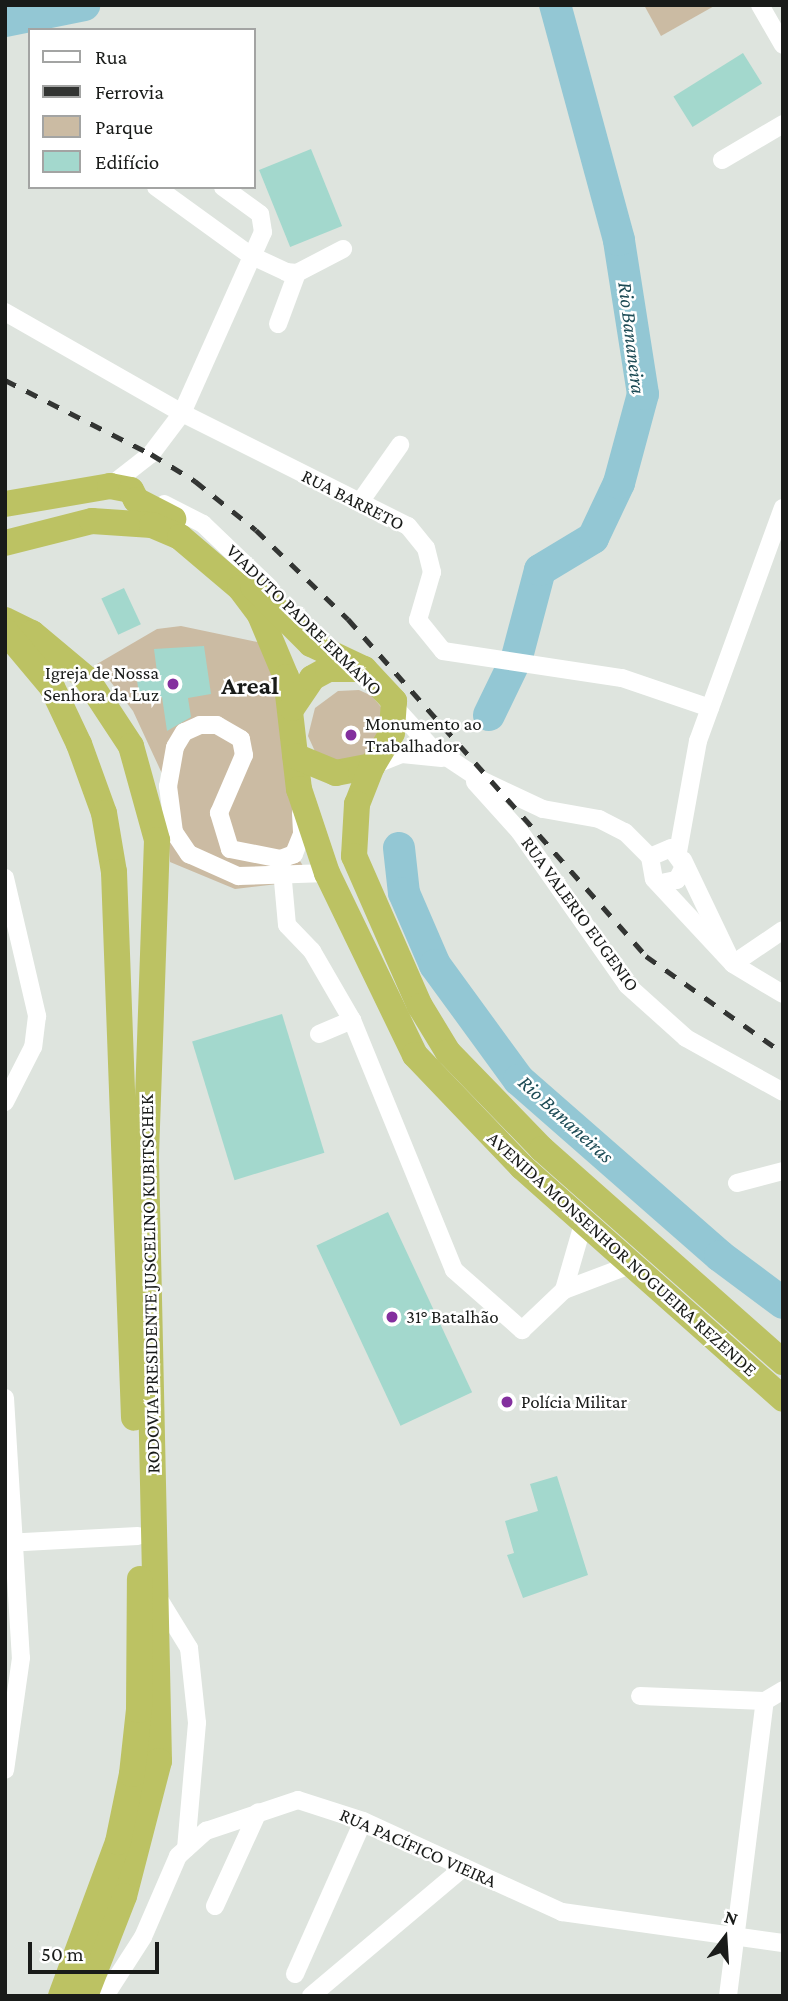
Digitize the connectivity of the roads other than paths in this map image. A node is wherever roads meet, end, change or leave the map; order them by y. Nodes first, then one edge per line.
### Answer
1 (760, 5) edge
2 (783, 45) edge
3 (783, 124) edge
4 (722, 160) dead end
5 (159, 189) edge
6 (225, 189) edge
7 (343, 248) dead end
8 (250, 255) junction
9 (297, 273) junction
10 (5, 312) edge
11 (278, 324) dead end
12 (182, 413) junction
13 (400, 446) dead end
14 (125, 499) junction
15 (360, 502) junction
16 (5, 504) edge
17 (783, 508) edge
18 (778, 534) edge
19 (5, 543) edge
20 (5, 620) edge
21 (5, 631) edge
22 (364, 669) junction
23 (394, 701) junction
24 (292, 708) junction
25 (710, 708) junction
26 (295, 756) junction
27 (372, 766) junction
28 (461, 766) junction
29 (299, 789) junction
30 (680, 855) junction
31 (650, 857) junction
32 (282, 866) junction
33 (327, 873) junction
34 (5, 878) edge
35 (661, 883) junction
36 (783, 930) edge
37 (733, 964) junction
38 (783, 994) edge
39 (352, 1020) junction
40 (319, 1034) dead end
41 (783, 1092) edge
42 (5, 1102) edge
43 (542, 1149) junction
44 (522, 1167) junction
45 (783, 1171) edge
46 (737, 1183) dead end
47 (583, 1224) junction
48 (630, 1265) junction
49 (564, 1290) junction
50 (737, 1321) junction
51 (719, 1341) junction
52 (783, 1362) edge
53 (5, 1398) edge
54 (783, 1399) edge
55 (138, 1536) junction
56 (11, 1543) edge
57 (157, 1597) junction
58 (783, 1690) edge
59 (640, 1696) dead end
60 (765, 1701) junction
61 (6, 1760) edge
62 (257, 1812) junction
63 (363, 1821) junction
64 (186, 1849) junction
65 (464, 1867) junction
66 (215, 1906) dead end
67 (735, 1935) junction
68 (783, 1943) edge
69 (295, 1974) dead end
70 (61, 1996) edge
71 (85, 1996) edge
72 (105, 1996) edge
73 (311, 1996) edge
74 (727, 1996) edge

1 - 2 street
3 - 4 street
5 - 8 street
6 - 8 street
7 - 9 street
8 - 9 street
8 - 12 street
9 - 11 street
10 - 12 street, RUA BARRETO
12 - 14 street
12 - 15 street, RUA BARRETO
13 - 15 street
14 - 16 highway
14 - 19 highway
14 - 22 highway
14 - 24 highway, AVENIDA MONSENHOR NOGUEIRA REZENDE
14 - 31 street, VIADUTO PADRE ERMANO
15 - 25 street, RUA BARRETO
17 - 18 street
18 - 25 street
20 - 57 highway, RODOVIA PRESIDENTE JUSCELINO KUBITSCHEK
21 - 55 highway, RODOVIA PRESIDENTE JUSCELINO KUBITSCHEK
22 - 23 highway
22 - 24 highway
23 - 27 highway
23 - 28 street, RUA VALERIO EUGENIO
24 - 26 highway, AVENIDA MONSENHOR NOGUEIRA REZENDE
25 - 30 street
26 - 27 highway
26 - 29 highway, AVENIDA MONSENHOR NOGUEIRA REZENDE
27 - 28 street
27 - 43 highway, AVENIDA MONSENHOR NOGUEIRA REZENDE
28 - 41 street, RUA VALERIO EUGENIO
29 - 32 street
29 - 33 highway, AVENIDA MONSENHOR NOGUEIRA REZENDE
30 - 31 street
30 - 35 street
30 - 37 street
31 - 35 street
32 - 32 street
32 - 33 street
32 - 39 street
33 - 44 highway, AVENIDA MONSENHOR NOGUEIRA REZENDE
34 - 42 street
35 - 37 street
36 - 37 street
37 - 38 street
39 - 40 street
39 - 49 street
43 - 44 highway
43 - 50 highway, AVENIDA MONSENHOR NOGUEIRA REZENDE
44 - 47 highway, AVENIDA MONSENHOR NOGUEIRA REZENDE
45 - 46 street
47 - 48 highway, AVENIDA MONSENHOR NOGUEIRA REZENDE
47 - 49 street
48 - 49 street
48 - 51 highway, AVENIDA MONSENHOR NOGUEIRA REZENDE
50 - 51 highway
50 - 52 highway, AVENIDA MONSENHOR NOGUEIRA REZENDE
51 - 54 highway, AVENIDA MONSENHOR NOGUEIRA REZENDE
53 - 56 street
55 - 56 street
55 - 70 highway, RODOVIA PRESIDENTE JUSCELINO KUBITSCHEK
56 - 61 street
57 - 64 street
57 - 71 highway, RODOVIA PRESIDENTE JUSCELINO KUBITSCHEK
58 - 60 street
59 - 60 street
60 - 67 street
62 - 63 street, RUA PACÍFICO VIEIRA
62 - 64 street, RUA PACÍFICO VIEIRA
62 - 66 street
63 - 65 street, RUA PACÍFICO VIEIRA
63 - 69 street
64 - 72 street, RUA PACÍFICO VIEIRA
65 - 67 street, RUA PACÍFICO VIEIRA
65 - 73 street
67 - 68 street, RUA PACÍFICO VIEIRA
67 - 74 street

